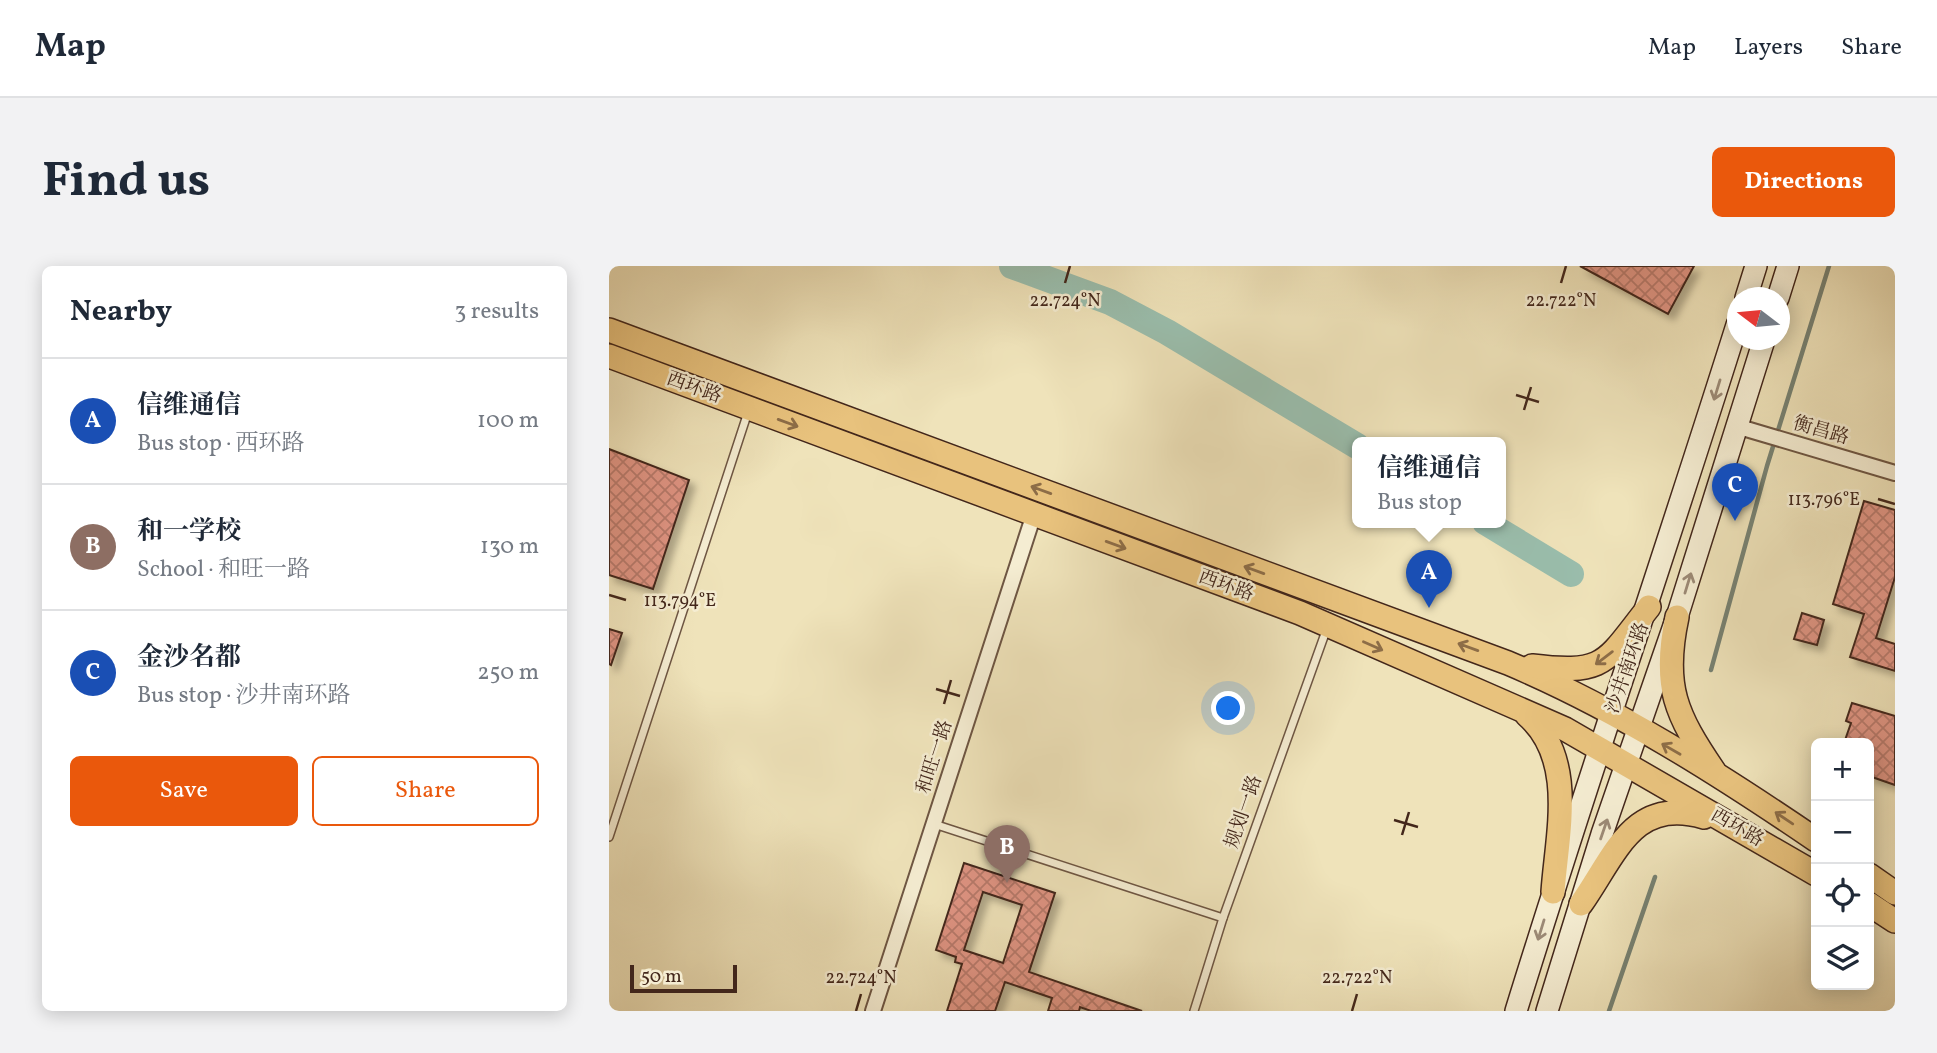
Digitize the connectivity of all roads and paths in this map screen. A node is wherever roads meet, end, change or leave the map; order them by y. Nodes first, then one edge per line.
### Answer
1 (1756, 266) edge
2 (1788, 266) edge
3 (1749, 287) edge
4 (1781, 287) edge
5 (609, 330) edge
6 (1730, 350) edge
7 (1761, 350) edge
8 (609, 356) edge
9 (750, 408) junction
10 (1736, 426) junction
11 (1895, 473) edge
12 (1034, 514) junction
13 (1649, 607) junction
14 (1677, 617) junction
15 (1328, 626) junction
16 (1508, 663) junction
17 (1522, 711) junction
18 (1612, 714) junction
19 (1638, 730) junction
20 (1600, 749) junction
21 (1627, 764) junction
22 (1717, 776) junction
23 (934, 824) junction
24 (1734, 825) junction
25 (609, 837) edge
26 (1811, 837) edge
27 (1811, 871) edge
28 (1874, 878) edge
29 (1553, 892) junction
30 (1895, 893) edge
31 (1580, 904) junction
32 (1874, 907) edge
33 (1223, 919) junction
34 (1895, 921) edge
35 (873, 1011) edge
36 (1194, 1011) edge
37 (1516, 1011) edge
38 (1547, 1011) edge

1 - 3 main road
2 - 4 main road
16 -> 5 main road, 西环路
6 -> 13 main road, 沙井南环路
7 - 10 main road, 沙井南环路
8 - 9 main road, 西环路
9 -> 12 main road, 西环路
9 - 25 lane
10 - 11 street, 衡昌路
14 -> 10 main road, 沙井南环路
12 -> 15 main road, 西环路
12 - 23 street, 和旺一路
13 -> 16 main road
13 - 18 main road, 沙井南环路
14 - 19 main road, 沙井南环路
14 - 22 main road
15 -> 17 main road, 西环路
15 - 33 lane, 规划一路
16 - 18 main road, 西环路
17 - 20 main road, 西环路
17 - 29 main road
18 - 19 main road, 西环路
18 - 20 main road, 沙井南环路
19 - 21 main road, 沙井南环路
22 -> 19 main road, 西环路
20 - 21 main road, 西环路
20 - 29 main road, 沙井南环路
21 - 24 main road, 西环路
31 -> 21 main road, 沙井南环路
26 -> 22 main road, 西环路
23 - 33 lane
23 - 35 street, 和旺一路
24 - 27 main road, 西环路
24 - 31 main road
28 - 30 main road
29 -> 37 main road, 沙井南环路
31 - 38 main road, 沙井南环路
32 - 34 main road
33 - 36 lane, 规划一路

